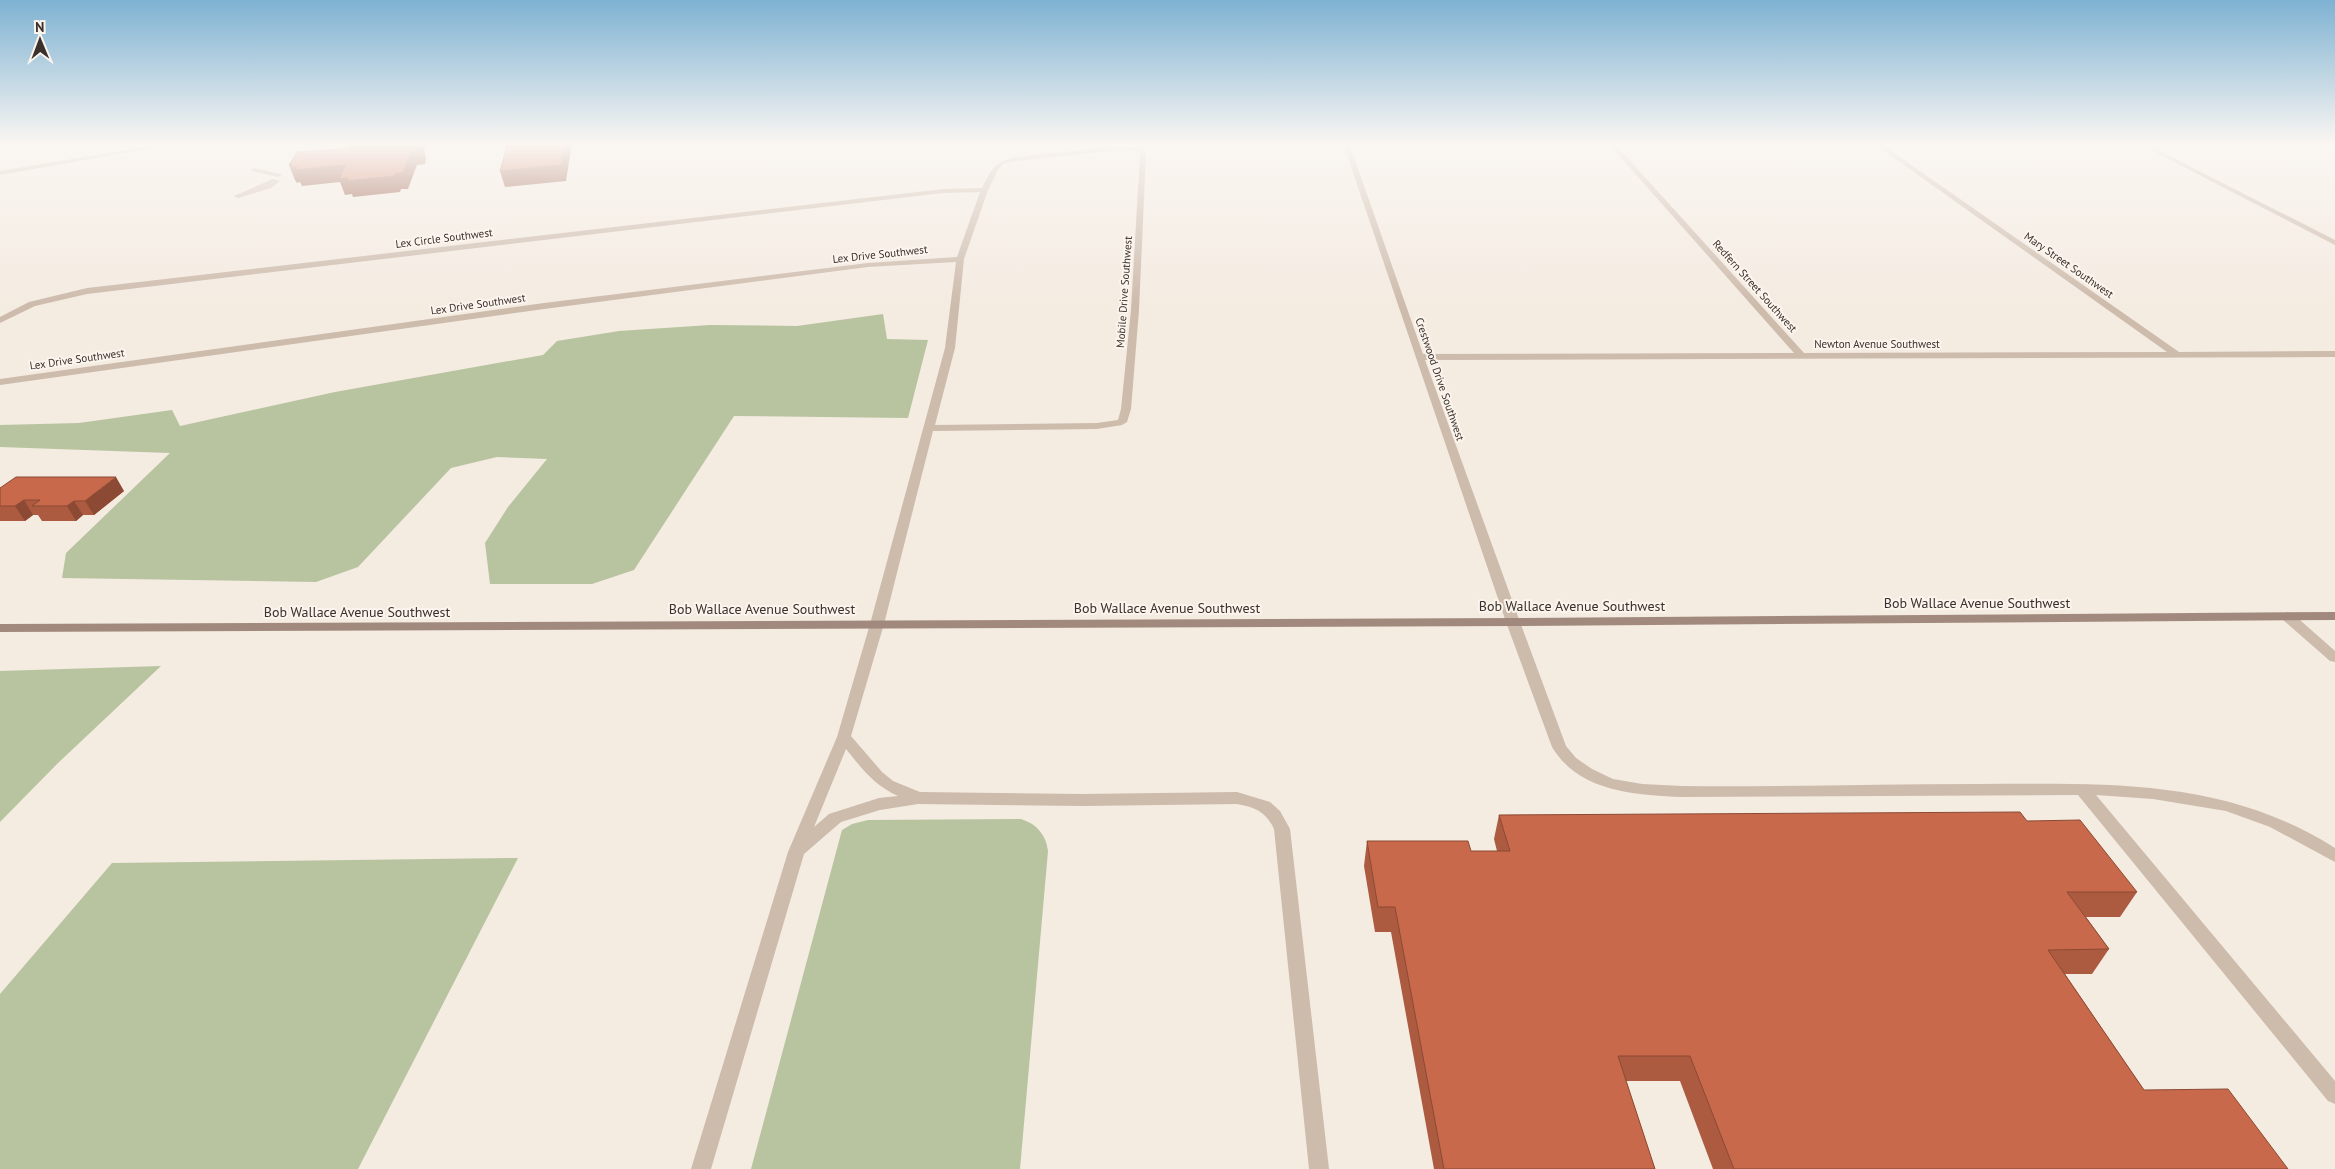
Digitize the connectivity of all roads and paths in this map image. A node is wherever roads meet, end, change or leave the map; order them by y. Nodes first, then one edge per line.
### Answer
1 (887, 198) edge
2 (981, 198) edge
3 (1140, 198) edge
4 (1365, 198) edge
5 (1660, 198) edge
6 (1954, 198) edge
7 (2247, 198) edge
8 (2335, 242) edge
9 (960, 259) junction
10 (0, 320) edge
11 (2176, 354) junction
12 (2335, 354) edge
13 (1802, 356) junction
14 (1419, 357) junction
15 (0, 382) edge
16 (929, 428) junction
17 (2287, 616) junction
18 (2335, 616) edge
19 (1513, 622) junction
20 (877, 624) junction
21 (0, 628) edge
22 (2335, 658) edge
23 (844, 737) junction
24 (2081, 788) junction
25 (918, 798) junction
26 (796, 852) junction
27 (2335, 856) edge
28 (2335, 1095) edge
29 (701, 1169) edge
30 (1319, 1169) edge

1 - 10 street, Lex Circle Southwest
2 - 9 street, Mobile Drive Southwest
3 - 16 street, Mobile Drive Southwest
4 - 14 street, Crestwood Drive Southwest
5 - 13 street, Redfern Street Southwest
6 - 11 street, Mary Street Southwest
7 - 8 street
9 - 15 street, Lex Drive Southwest
9 - 16 street, Mobile Drive Southwest
11 - 12 street, Newton Avenue Southwest
11 - 13 street, Newton Avenue Southwest
13 - 14 street, Newton Avenue Southwest
14 - 19 street, Crestwood Drive Southwest
16 - 20 street, Mobile Drive Southwest
17 - 18 main road, Bob Wallace Avenue Southwest
17 - 19 main road, Bob Wallace Avenue Southwest
17 - 22 street
19 - 20 main road, Bob Wallace Avenue Southwest
19 - 24 street, Crestwood Drive Southwest
20 - 21 main road, Bob Wallace Avenue Southwest
20 - 23 street, Mobile Drive Southwest
23 - 25 street
23 - 26 street, Mobile Drive Southwest
24 - 27 street, Crestwood Drive Southwest
24 - 28 street
25 - 26 street
25 - 30 street
26 - 29 street, Mobile Drive Southwest

